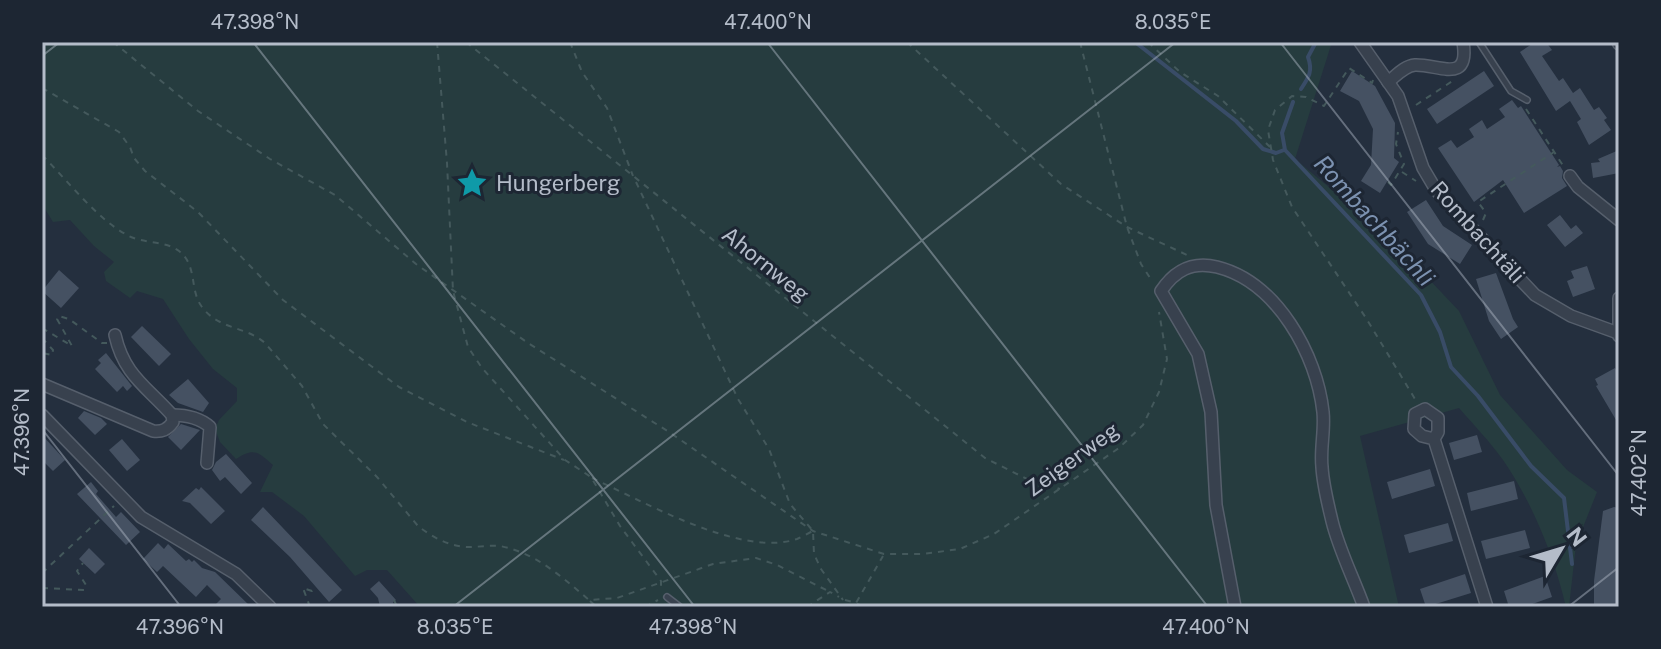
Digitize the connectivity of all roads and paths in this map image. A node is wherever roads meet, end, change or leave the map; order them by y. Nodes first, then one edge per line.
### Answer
1 (113, 42) edge
2 (437, 42) edge
3 (466, 42) edge
4 (570, 42) edge
5 (907, 42) edge
6 (1080, 42) edge
7 (1148, 42) edge
8 (1360, 42) edge
9 (1463, 42) edge
10 (1479, 42) edge
11 (1379, 68) junction
12 (1462, 75) dead end
13 (1388, 82) junction
14 (42, 88) edge
15 (1527, 100) joint
16 (1410, 109) dead end
17 (1396, 137) dead end
18 (1270, 148) junction
19 (1554, 152) junction
20 (42, 155) edge
21 (1570, 176) joint
22 (635, 179) junction
23 (1388, 182) dead end
24 (1619, 220) edge
25 (1127, 227) junction
26 (1477, 234) junction
27 (1203, 264) junction
28 (453, 291) junction
29 (1161, 291) junction
30 (1619, 298) edge
31 (42, 328) edge
32 (1618, 334) edge
33 (42, 338) edge
34 (116, 339) joint
35 (42, 353) edge
36 (42, 384) edge
37 (1419, 411) junction
38 (42, 415) edge
39 (172, 415) junction
40 (1434, 439) junction
41 (565, 460) junction
42 (207, 463) dead end
43 (591, 477) junction
44 (1060, 489) junction
45 (122, 499) junction
46 (813, 531) junction
47 (884, 554) junction
48 (83, 563) dead end
49 (42, 573) edge
50 (661, 581) junction
51 (316, 587) dead end
52 (42, 588) edge
53 (830, 592) junction
54 (667, 597) joint
55 (394, 600) dead end
56 (589, 600) junction
57 (843, 600) junction
58 (856, 603) junction
59 (270, 607) edge
60 (310, 607) edge
61 (397, 607) edge
62 (597, 607) edge
63 (645, 607) edge
64 (680, 607) edge
65 (807, 607) edge
66 (867, 607) edge
67 (1235, 607) edge
68 (1364, 607) edge
69 (1487, 607) edge

1 - 28 path, Zeigerweg
2 - 28 path
3 - 22 path, Ahornweg
4 - 22 path
5 - 25 path
6 - 25 path
7 - 18 path
8 - 11 street, Rombachtäli
9 - 13 street
10 - 15 lane
11 - 13 street, Rombachtäli
11 - 18 path
12 - 16 path
13 - 26 street, Rombachtäli
14 - 41 path
15 - 19 path
17 - 23 path
18 - 37 path
19 - 21 path
19 - 26 path
20 - 56 path
21 - 24 street
22 - 44 path, Ahornweg
22 - 46 path
25 - 27 path
25 - 29 path
26 - 32 street, Rombachtäli
27 - 29 street
27 - 68 street
28 - 41 path
28 - 46 path, Zeigerweg
29 - 44 path, Zeigerweg
29 - 67 street
30 - 32 street
31 - 34 path
33 - 35 path
34 - 39 street
36 - 39 street
37 - 40 street
37 - 40 street
38 - 45 street
39 - 42 street
40 - 69 street
41 - 43 path
43 - 46 path
43 - 50 path
44 - 47 path, Zeigerweg
45 - 49 path
45 - 59 street
46 - 47 path, Zeigerweg
46 - 57 path
47 - 58 path
48 - 52 path
50 - 53 path
50 - 56 path
51 - 60 path
53 - 57 path
53 - 65 path
54 - 63 path
54 - 64 lane
55 - 61 path
56 - 62 path
57 - 58 path
58 - 66 path

